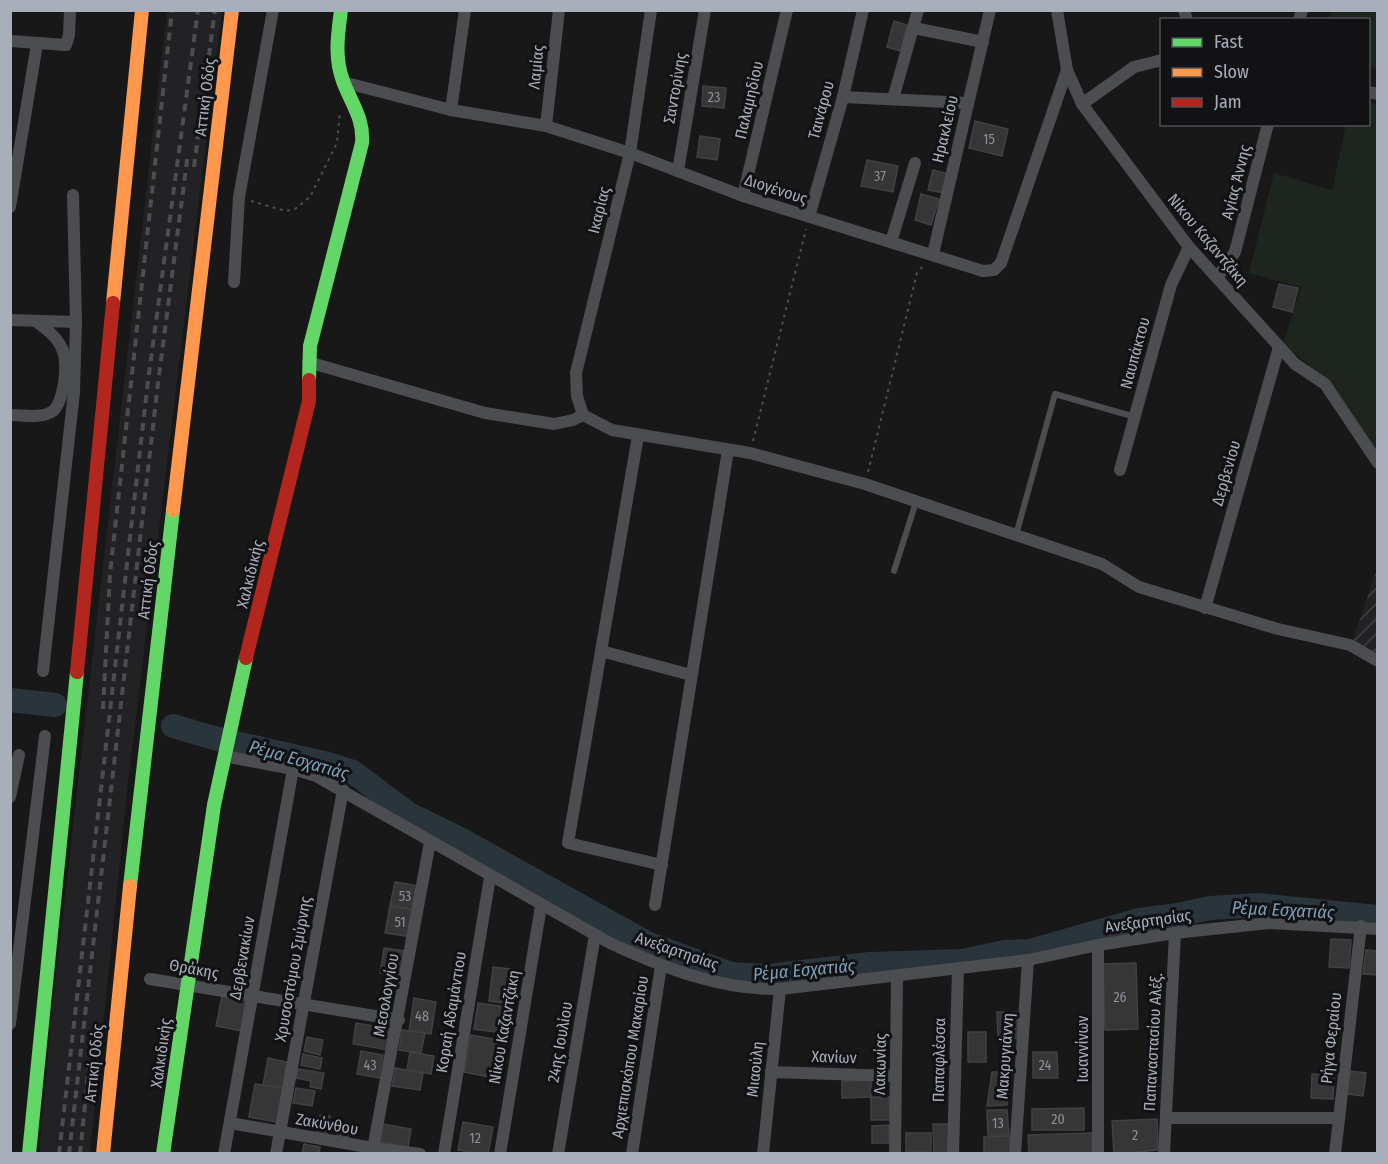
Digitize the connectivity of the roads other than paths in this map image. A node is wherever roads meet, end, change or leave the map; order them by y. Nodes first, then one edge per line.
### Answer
1 (70, 10) edge
2 (142, 10) edge
3 (232, 10) edge
4 (273, 10) edge
5 (341, 10) edge
6 (465, 10) edge
7 (559, 10) edge
8 (651, 10) edge
9 (705, 10) edge
10 (788, 10) edge
11 (863, 10) edge
12 (918, 10) edge
13 (990, 10) edge
14 (1058, 10) edge
15 (914, 28) junction
16 (10, 41) edge
17 (983, 42) junction
18 (37, 44) junction
19 (1160, 60) edge
20 (1066, 70) junction
21 (343, 82) junction
22 (843, 97) junction
23 (893, 99) junction
24 (968, 103) junction
25 (1082, 104) junction
26 (452, 110) junction
27 (546, 126) junction
28 (1267, 126) edge
29 (630, 153) junction
30 (915, 163) dead end
31 (678, 171) junction
32 (73, 195) dead end
33 (743, 196) junction
34 (10, 207) edge
35 (809, 217) junction
36 (891, 242) junction
37 (1189, 247) junction
38 (933, 254) junction
39 (1217, 278) junction
40 (234, 282) dead end
41 (10, 320) edge
42 (76, 322) junction
43 (38, 323) junction
44 (1279, 347) junction
45 (308, 362) junction
46 (10, 415) edge
47 (583, 415) junction
48 (1135, 417) junction
49 (638, 436) junction
50 (728, 450) junction
51 (1377, 463) edge
52 (1120, 470) dead end
53 (916, 501) junction
54 (1016, 535) junction
55 (894, 571) dead end
56 (1205, 608) junction
57 (601, 651) junction
58 (1377, 661) edge
59 (43, 670) dead end
60 (691, 675) junction
61 (45, 736) dead end
62 (225, 751) junction
63 (19, 755) dead end
64 (293, 769) junction
65 (343, 790) junction
66 (10, 797) edge
67 (430, 842) junction
68 (662, 865) junction
69 (490, 877) junction
70 (656, 905) dead end
71 (541, 906) junction
72 (1361, 926) junction
73 (1377, 929) edge
74 (1175, 933) junction
75 (595, 935) junction
76 (1098, 945) junction
77 (14, 956) edge
78 (1028, 960) junction
79 (661, 966) junction
80 (958, 968) junction
81 (897, 976) junction
82 (150, 979) dead end
83 (188, 983) junction
84 (780, 988) junction
85 (252, 998) junction
86 (303, 1006) junction
87 (399, 1020) junction
88 (10, 1024) edge
89 (771, 1072) junction
90 (896, 1076) junction
91 (1166, 1118) junction
92 (1339, 1118) junction
93 (230, 1123) junction
94 (280, 1132) junction
95 (372, 1151) edge
96 (29, 1154) edge
97 (103, 1154) edge
98 (163, 1154) edge
99 (224, 1154) edge
100 (276, 1154) edge
101 (420, 1154) edge
102 (444, 1154) edge
103 (500, 1154) edge
104 (558, 1154) edge
105 (632, 1154) edge
106 (762, 1154) edge
107 (895, 1154) edge
108 (953, 1154) edge
109 (1015, 1154) edge
110 (1098, 1154) edge
111 (1164, 1154) edge
112 (1335, 1154) edge

1 - 18 street
2 - 96 main road
3 - 97 main road, Αττική Οδός
4 - 40 street
5 - 21 main road, Χαλκιδικής
6 - 26 street
7 - 27 street, Λαμίας
8 - 29 street, Ικαρίας
9 - 31 street, Σαντορίνης
10 - 33 street, Παλαμηδίου
11 - 22 street, Ταινάρου
12 - 15 street
13 - 17 street, Ηρακλείου
14 - 20 street, Νίκου Καζαντζάκη
15 - 17 street
15 - 23 street
16 - 18 street
17 - 24 street, Ηρακλείου
18 - 34 street
19 - 25 street
20 - 25 street, Νίκου Καζαντζάκη
20 - 38 street, Διογένους
21 - 26 street, Διογένους
21 - 45 main road, Χαλκιδικής
22 - 23 street
22 - 35 street, Ταινάρου
23 - 24 street
24 - 38 street, Ηρακλείου
25 - 37 street, Νίκου Καζαντζάκη
26 - 27 street, Διογένους
27 - 29 street, Διογένους
28 - 39 street, Αγίας Άννης
29 - 31 street, Διογένους
29 - 47 street, Ικαρίας
30 - 36 street
31 - 33 street, Διογένους
32 - 42 street
33 - 35 street, Διογένους
35 - 36 street, Διογένους
36 - 38 street, Διογένους
37 - 39 street, Νίκου Καζαντζάκη
37 - 48 street, Ναυπάκτου
39 - 44 street, Νίκου Καζαντζάκη
41 - 43 street
42 - 43 street
42 - 59 street
43 - 46 street
44 - 51 street, Νίκου Καζαντζάκη
44 - 56 street, Δερβενίου
45 - 47 street
45 - 62 main road, Χαλκιδικής
47 - 49 street
48 - 52 street, Ναυπάκτου
48 - 54 lane
49 - 50 street
49 - 57 street
50 - 53 street
50 - 60 street
53 - 54 street
53 - 55 lane
54 - 56 street
56 - 58 street
57 - 60 street
57 - 68 street
60 - 68 street
61 - 77 street
62 - 64 street, Ανεξαρτησίας
62 - 83 main road, Χαλκιδικής
63 - 66 street
64 - 65 street, Ανεξαρτησίας
64 - 85 street, Δερβενακίων
65 - 67 street, Ανεξαρτησίας
65 - 86 street, Χρυσοστόμου Σμύρνης
67 - 69 street, Ανεξαρτησίας
67 - 87 street, Μεσολογγίου
68 - 70 street
69 - 71 street, Ανεξαρτησίας
69 - 102 street, Κοραή Αδαμάντιου
71 - 75 street, Ανεξαρτησίας
71 - 103 street, Νίκου Καζαντζάκη
72 - 73 street, Ανεξαρτησίας
72 - 74 street, Ανεξαρτησίας
72 - 92 street, Ρήγα Φεραίου
74 - 76 street, Ανεξαρτησίας
74 - 91 street, Παπαναστασίου Αλέξ.
75 - 79 street, Ανεξαρτησίας
75 - 104 street, 24ης Ιουλίου
76 - 78 street, Ανεξαρτησίας
76 - 110 street, Ιωαννίνων
77 - 88 street
78 - 80 street, Ανεξαρτησίας
78 - 109 street, Μακρυγιάννη
79 - 84 street, Ανεξαρτησίας
79 - 105 street, Αρχιεπισκόπου Μακαρίου
80 - 81 street, Ανεξαρτησίας
80 - 108 street, Παπαφλέσσα
81 - 84 street, Ανεξαρτησίας
81 - 90 street, Λακωνίας
82 - 83 street, Θράκης
83 - 85 street, Θράκης
83 - 98 main road, Χαλκιδικής
84 - 89 street, Μιαούλη
85 - 86 street, Θράκης
85 - 93 street, Δερβενακίων
86 - 87 street, Θράκης
86 - 94 street, Χρυσοστόμου Σμύρνης
87 - 95 street, Μεσολογγίου
89 - 90 street, Χανίων
89 - 106 street, Μιαούλη
90 - 107 street, Λακωνίας
91 - 92 street
91 - 111 street, Παπαναστασίου Αλέξ.
92 - 112 street, Ρήγα Φεραίου
93 - 94 street, Ζακύνθου
93 - 99 street, Δερβενακίων
94 - 95 street, Ζακύνθου
94 - 100 street, Χρυσοστόμου Σμύρνης
95 - 101 street, Ζακύνθου

